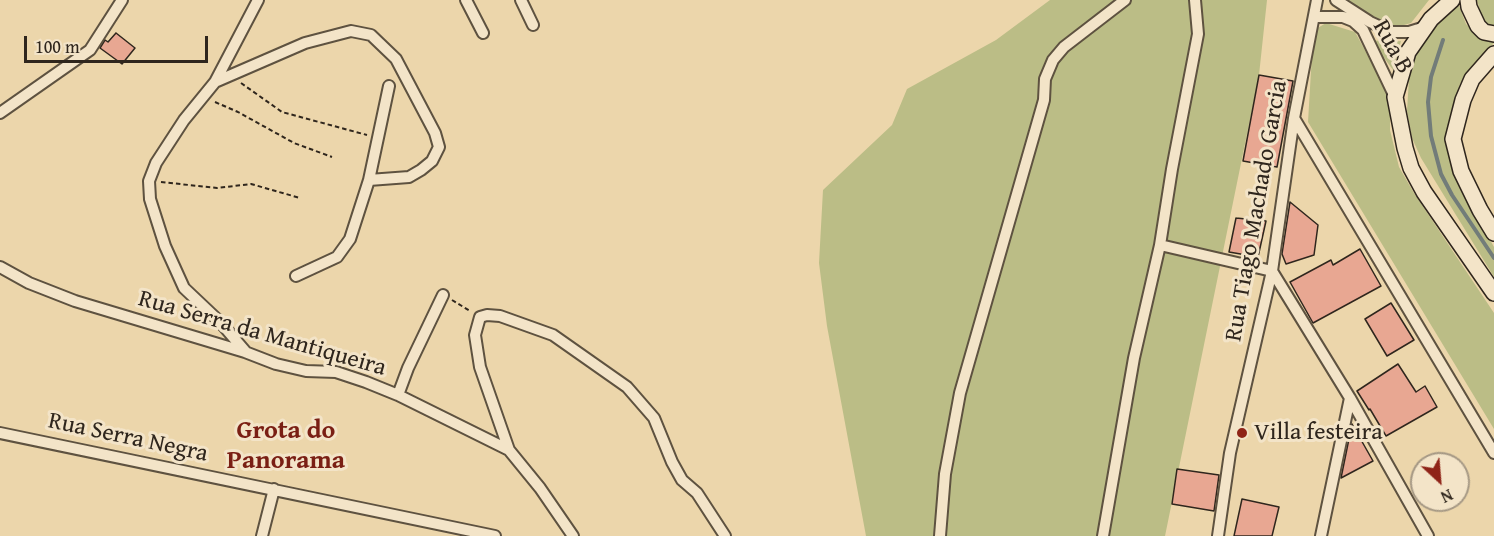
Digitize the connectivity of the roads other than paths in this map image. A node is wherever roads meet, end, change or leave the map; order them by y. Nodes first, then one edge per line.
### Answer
1 (122, 0) edge
2 (258, 0) edge
3 (466, 0) edge
4 (521, 0) edge
5 (1125, 0) edge
6 (1195, 0) edge
7 (1317, 0) edge
8 (1336, 0) edge
9 (1452, 0) edge
10 (1468, 0) edge
11 (1315, 17) junction
12 (533, 25) dead end
13 (1425, 27) junction
14 (483, 33) dead end
15 (1494, 34) edge
16 (1494, 54) edge
17 (215, 82) junction
18 (389, 86) dead end
19 (1395, 97) junction
20 (0, 113) edge
21 (1294, 118) junction
22 (369, 180) junction
23 (1494, 233) edge
24 (1160, 245) junction
25 (0, 267) edge
26 (1272, 271) junction
27 (296, 276) dead end
28 (1494, 294) edge
29 (443, 295) road end
30 (245, 352) junction
31 (398, 395) junction
32 (1350, 398) junction
33 (0, 433) edge
34 (509, 450) junction
35 (1494, 453) edge
36 (274, 489) junction
37 (262, 536) edge
38 (495, 536) edge
39 (573, 536) edge
40 (725, 536) edge
41 (940, 536) edge
42 (1103, 536) edge
43 (1218, 536) edge
44 (1321, 536) edge
45 (1428, 536) edge

1 - 20 street
2 - 17 street
3 - 14 street
4 - 12 street
5 - 41 street
6 - 24 street
7 - 11 street, Rua Tiago Machado Garcia
8 - 13 street, Rua B
9 - 13 main road
10 - 15 main road
11 - 19 street, Rua B
11 - 21 street, Rua Tiago Machado Garcia
13 - 19 main road
16 - 23 main road
17 - 22 street
17 - 30 street
18 - 22 street
19 - 28 main road
21 - 26 street, Rua Tiago Machado Garcia
21 - 35 street
22 - 27 street
24 - 26 street
24 - 42 street
25 - 30 street, Rua Serra da Mantiqueira
26 - 32 street
26 - 43 street, Rua Tiago Machado Garcia
29 - 31 street
30 - 31 street, Rua Serra da Mantiqueira
31 - 34 street, Rua Serra da Mantiqueira
32 - 44 street
32 - 45 street
33 - 36 street, Rua Serra Negra
34 - 39 street
34 - 40 street
36 - 37 street
36 - 38 street, Rua Serra Negra

